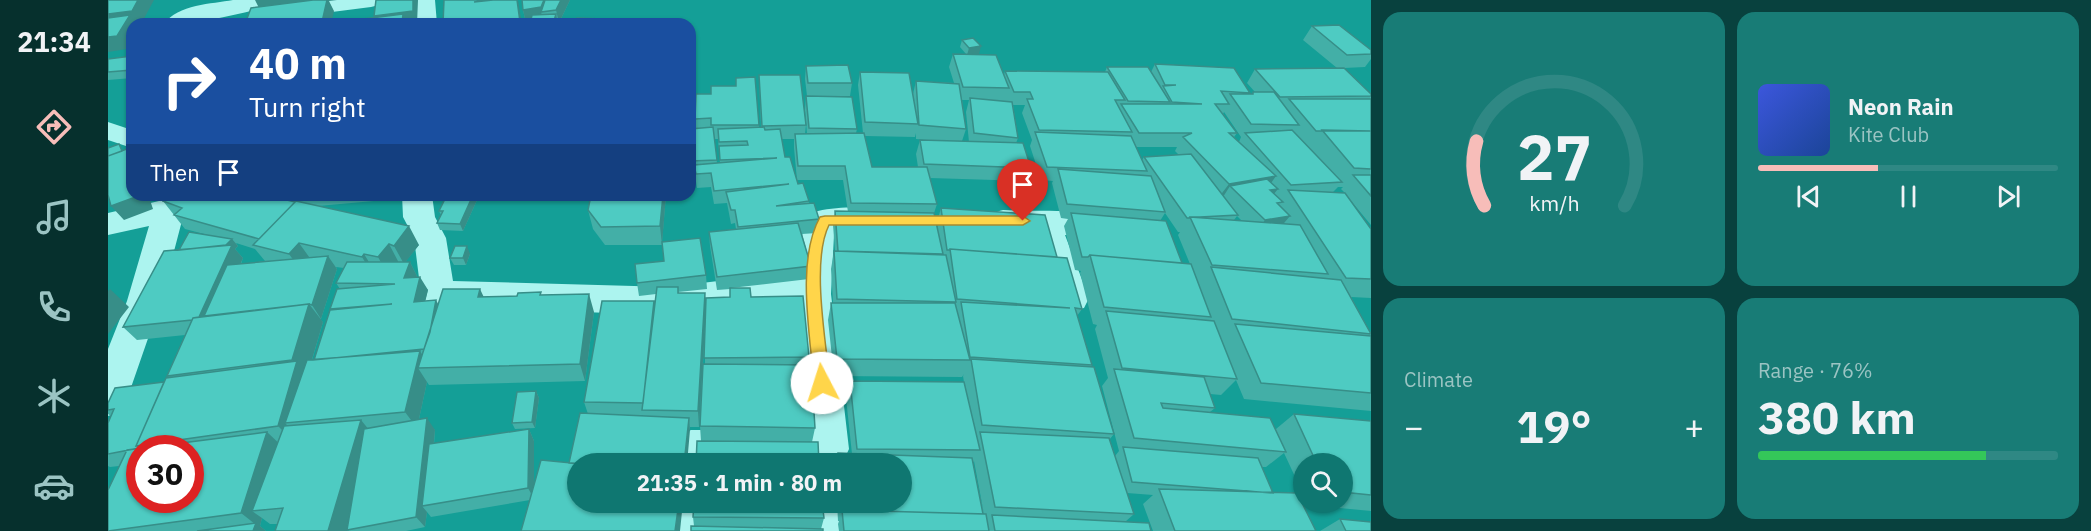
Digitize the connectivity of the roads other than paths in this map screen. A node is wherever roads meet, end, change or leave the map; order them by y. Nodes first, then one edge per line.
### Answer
1 (371, 0) edge
2 (424, 0) edge
3 (252, 11) edge
4 (186, 18) edge
5 (425, 18) edge
6 (108, 131) edge
7 (126, 137) edge
8 (418, 201) edge
9 (175, 202) edge
10 (905, 221) edge
11 (971, 221) edge
12 (1044, 221) junction
13 (108, 224) edge
14 (1146, 229) edge
15 (814, 294) junction
16 (1081, 332) edge
17 (108, 399) edge
18 (690, 453) edge
19 (770, 453) edge
20 (830, 453) edge
21 (687, 513) edge
22 (831, 513) edge
23 (688, 531) edge
24 (832, 531) edge

1 - 3 street
2 - 5 street
3 - 4 street
6 - 7 street
8 - 15 street
9 - 13 street
9 - 17 street
10 - 15 street
11 - 12 street
12 - 14 street
12 - 16 street
15 - 20 street
18 - 19 street
21 - 23 street
22 - 24 street

